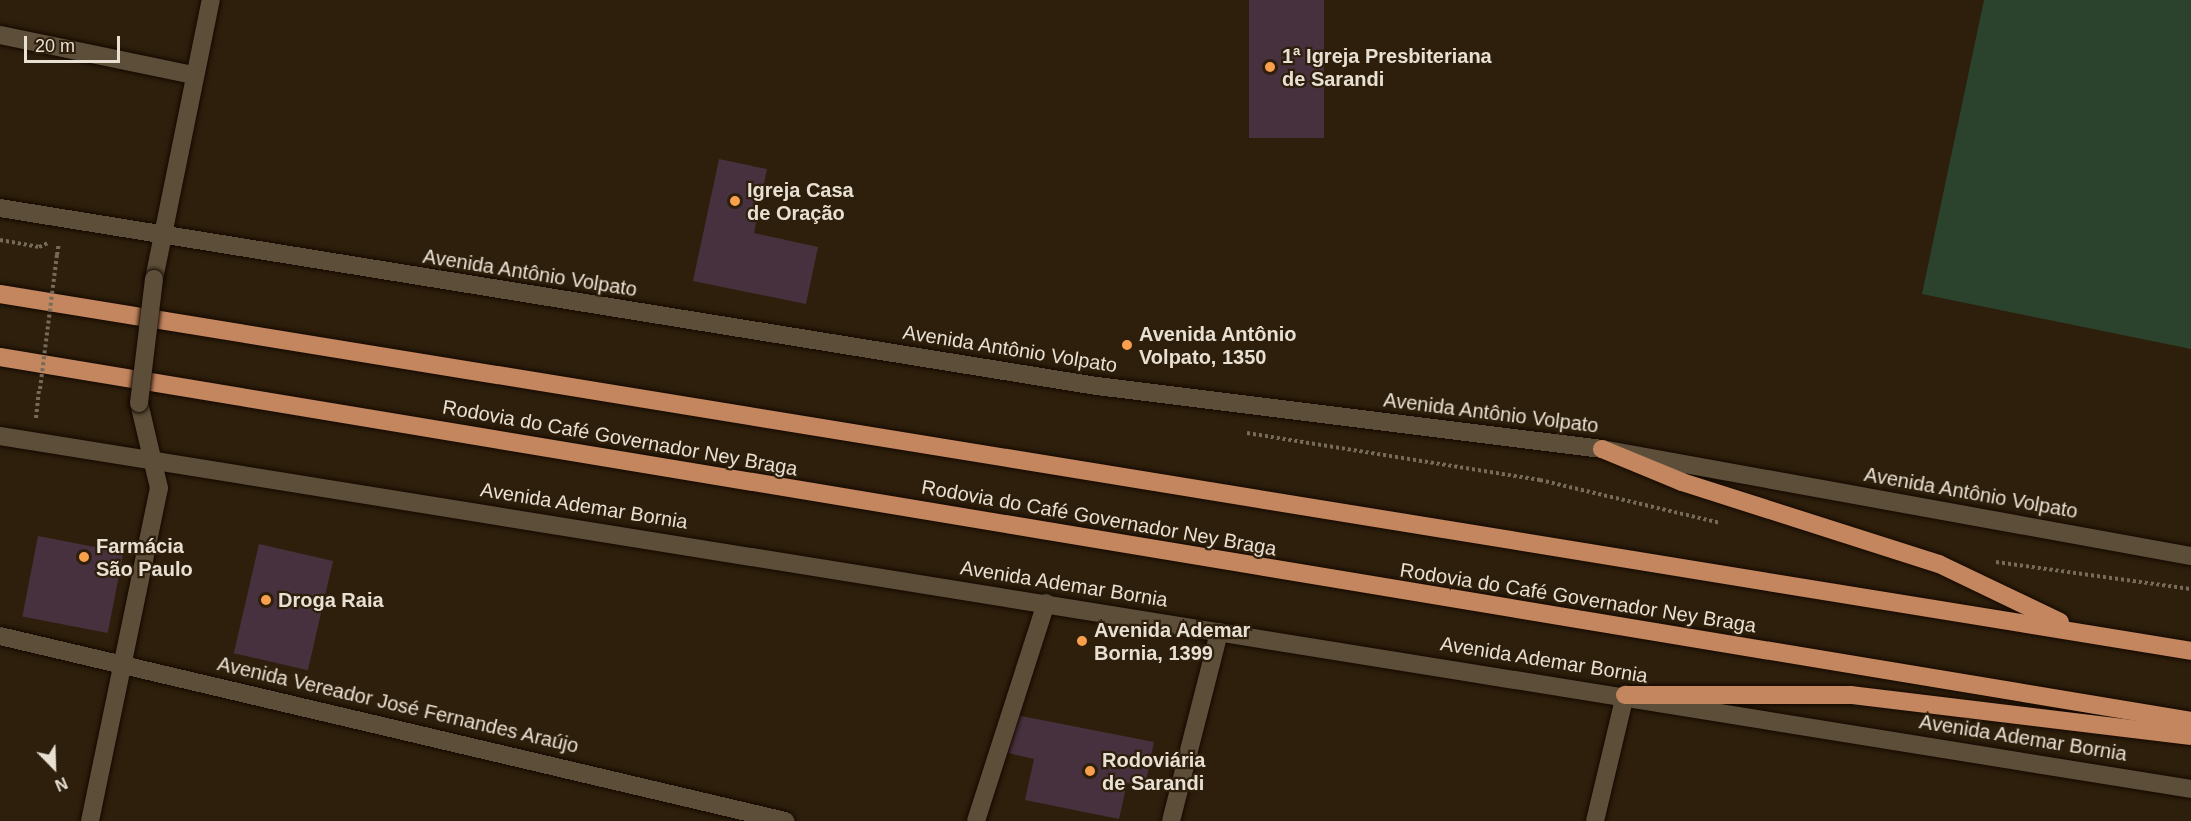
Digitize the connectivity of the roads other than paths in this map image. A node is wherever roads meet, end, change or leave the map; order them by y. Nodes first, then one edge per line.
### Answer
1 (211, 0) edge
2 (0, 35) edge
3 (194, 75) junction
4 (0, 208) edge
5 (160, 235) junction
6 (0, 294) edge
7 (0, 357) edge
8 (0, 436) edge
9 (1602, 449) junction
10 (156, 461) junction
11 (2191, 556) edge
12 (1046, 603) junction
13 (1219, 632) junction
14 (2081, 632) junction
15 (0, 636) edge
16 (2191, 651) edge
17 (126, 663) junction
18 (1625, 695) junction
19 (2191, 721) edge
20 (2191, 736) edge
21 (2191, 789) edge
22 (90, 821) edge
23 (785, 821) edge
24 (976, 821) edge
25 (1171, 821) edge
26 (1595, 821) edge

1 - 3 street
2 - 3 street
3 - 5 street
4 - 5 street, Avenida Antônio Volpato
5 - 9 street, Avenida Antônio Volpato
5 - 10 street, bridge
6 - 14 highway, Rodovia do Café Governador Ney Braga
7 - 19 highway, Rodovia do Café Governador Ney Braga
8 - 10 street, Avenida Ademar Bornia
9 - 11 street, Avenida Antônio Volpato
9 - 14 highway
10 - 12 street, Avenida Ademar Bornia
10 - 17 street
12 - 13 street, Avenida Ademar Bornia
12 - 24 street
13 - 18 street, Avenida Ademar Bornia
13 - 25 street
14 - 16 highway, Rodovia do Café Governador Ney Braga
15 - 17 street, Avenida Vereador José Fernandes Araújo
17 - 22 street
17 - 23 street, Avenida Vereador José Fernandes Araújo
18 - 20 highway
18 - 21 street, Avenida Ademar Bornia
18 - 26 street

